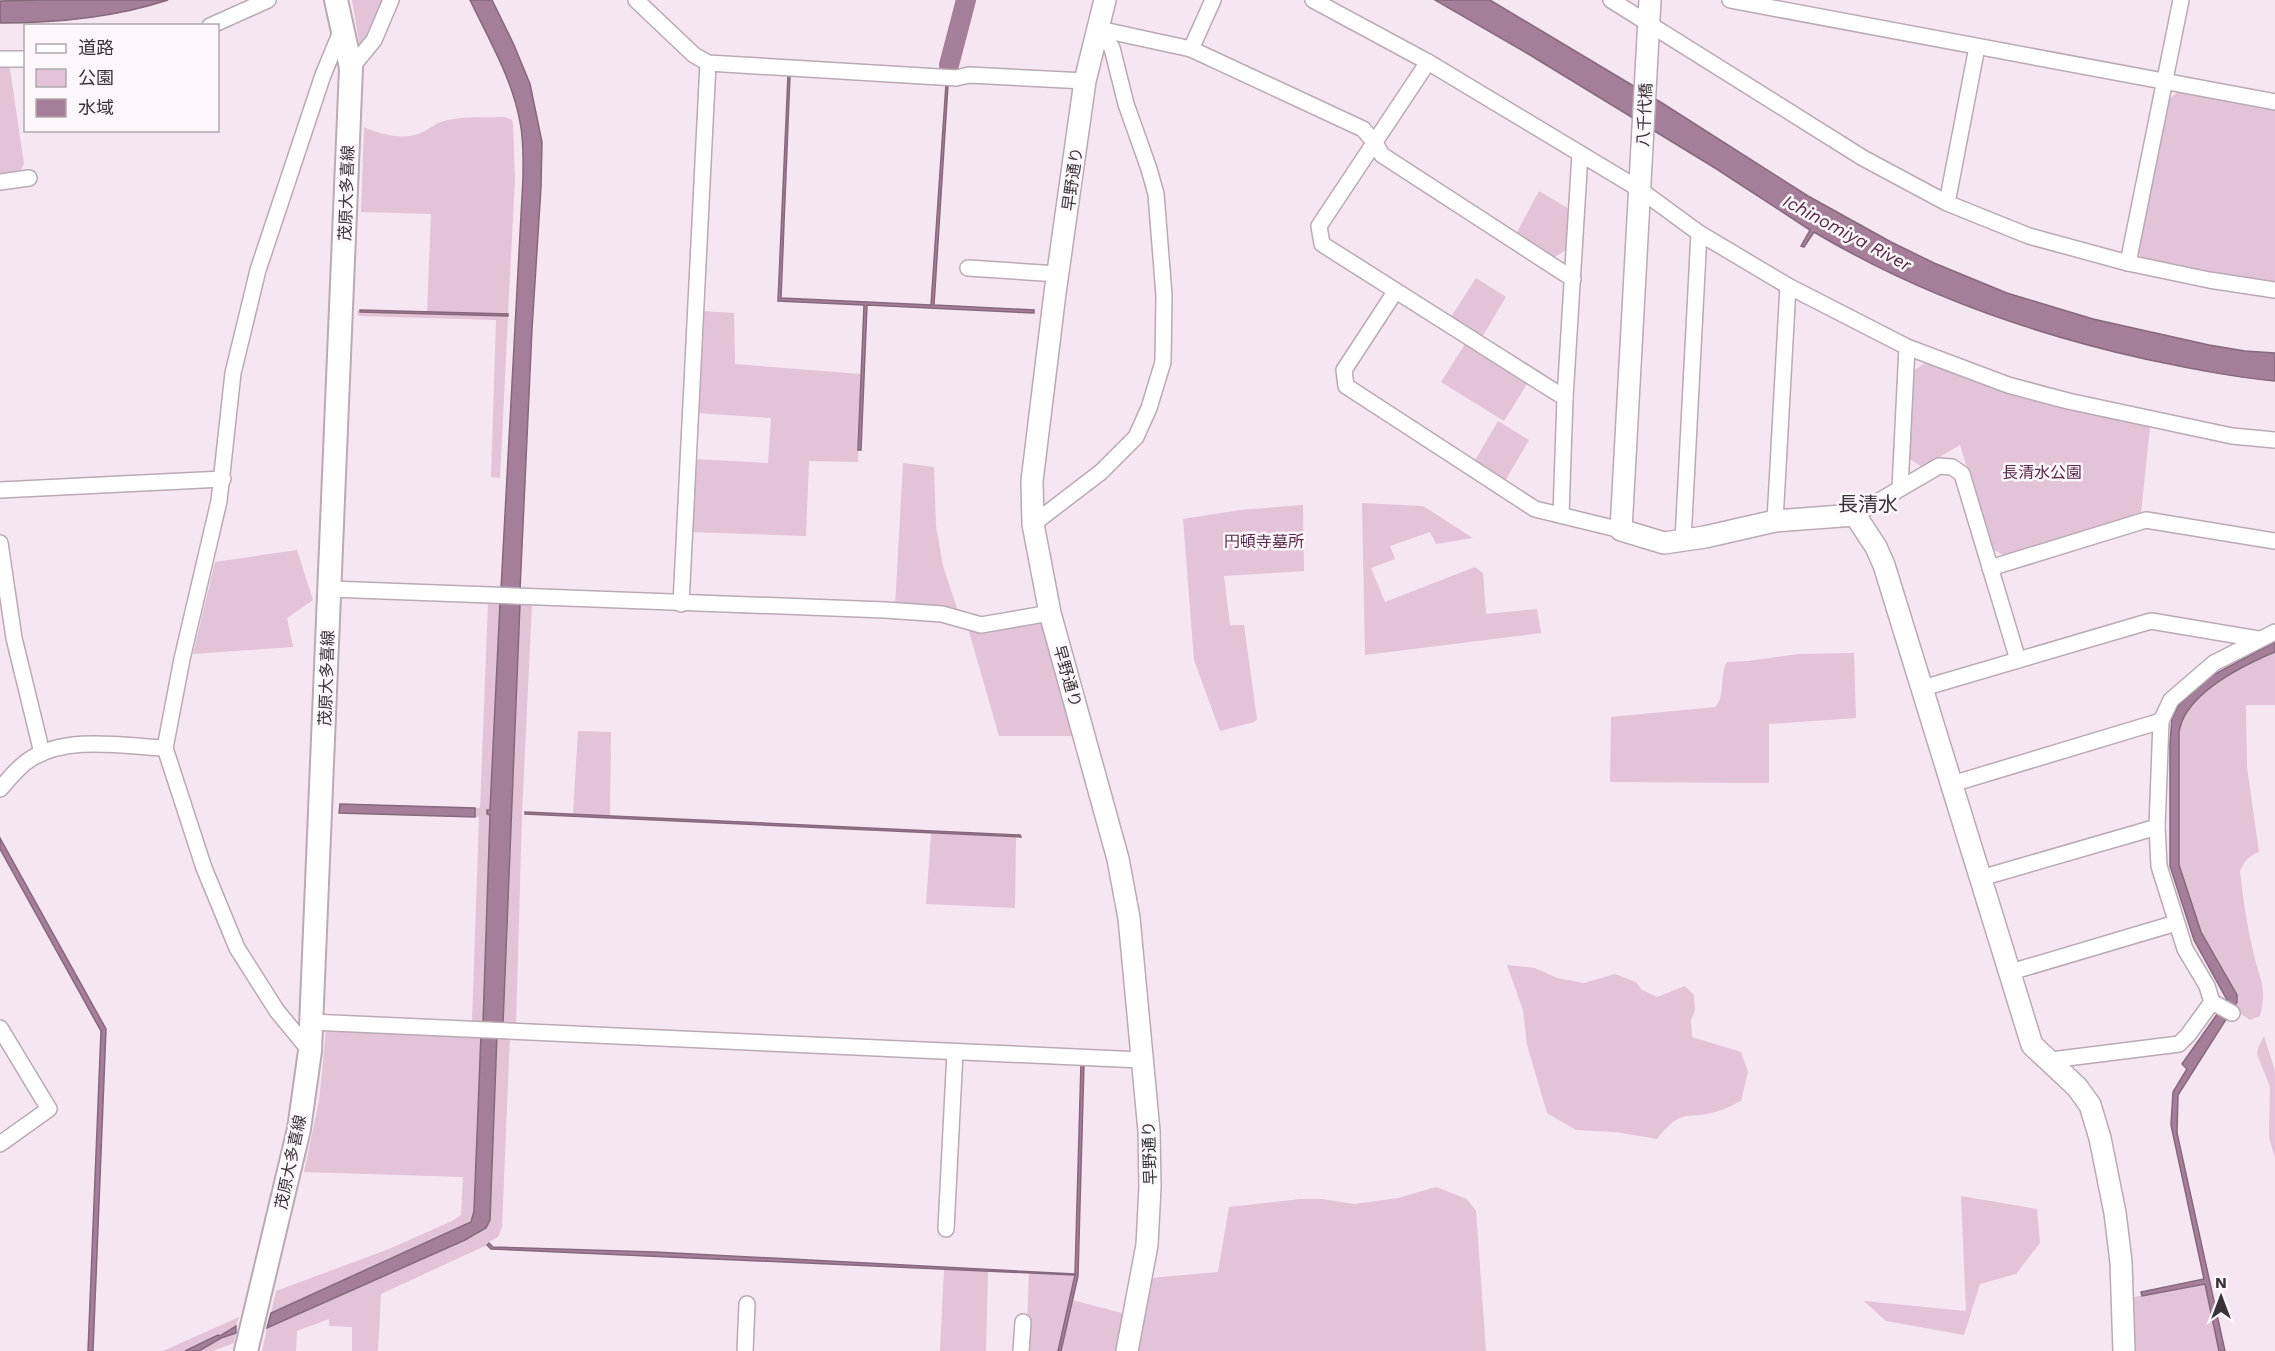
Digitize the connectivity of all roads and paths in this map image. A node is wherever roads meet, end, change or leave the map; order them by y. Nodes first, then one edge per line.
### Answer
1 (268, 0) edge
2 (336, 0) edge
3 (391, 0) edge
4 (636, 0) edge
5 (1106, 0) edge
6 (1213, 0) edge
7 (1313, 0) edge
8 (1611, 0) edge
9 (1650, 0) edge
10 (1730, 0) edge
11 (2181, 0) edge
12 (214, 24) edge
13 (342, 29) junction
14 (1099, 29) junction
15 (1648, 32) junction
16 (1977, 47) junction
17 (1191, 49) junction
18 (0, 59) edge
19 (24, 59) edge
20 (1428, 62) junction
21 (708, 63) junction
22 (351, 68) junction
23 (1085, 81) junction
24 (2166, 81) junction
25 (2275, 102) edge
26 (1375, 143) junction
27 (1580, 154) junction
28 (29, 178) dead end
29 (1640, 180) junction
30 (0, 182) edge
31 (1947, 202) junction
32 (1699, 233) junction
33 (2128, 263) junction
34 (968, 268) dead end
35 (1058, 274) junction
36 (1573, 279) junction
37 (1788, 286) junction
38 (2275, 290) edge
39 (1395, 292) junction
40 (1906, 347) junction
41 (1565, 398) junction
42 (2275, 440) edge
43 (223, 479) junction
44 (1900, 488) junction
45 (0, 490) edge
46 (1855, 514) junction
47 (1561, 515) junction
48 (1775, 521) junction
49 (1033, 524) junction
50 (1621, 530) junction
51 (1683, 540) junction
52 (2275, 541) edge
53 (0, 543) edge
54 (1990, 568) junction
55 (330, 589) junction
56 (681, 604) junction
57 (1050, 613) junction
58 (2275, 632) edge
59 (2258, 639) junction
60 (2018, 660) junction
61 (1923, 688) junction
62 (2161, 721) junction
63 (165, 748) junction
64 (42, 753) junction
65 (1952, 784) junction
66 (0, 789) edge
67 (2157, 827) junction
68 (1981, 878) junction
69 (2175, 923) junction
70 (2011, 972) junction
71 (2215, 1003) junction
72 (2232, 1013) dead end
73 (311, 1022) junction
74 (1, 1032) edge
75 (310, 1050) junction
76 (955, 1052) junction
77 (1141, 1060) junction
78 (2050, 1060) junction
79 (0, 1144) edge
80 (946, 1229) dead end
81 (747, 1304) dead end
82 (1023, 1322) dead end
83 (248, 1344) edge
84 (745, 1351) edge
85 (1021, 1351) edge
86 (1127, 1351) edge
87 (2124, 1351) edge

1 - 12 street
2 - 13 main road, 茂原大多喜線
3 - 22 street
4 - 21 street
5 - 14 street, 早野通り
6 - 17 street
7 - 20 street
8 - 15 street
9 - 15 street, 八千代橋
10 - 16 street
11 - 24 street
13 - 22 main road, 茂原大多喜線
13 - 43 street
14 - 17 street
14 - 23 street, 早野通り
14 - 49 street
15 - 29 street, 八千代橋
15 - 31 street
16 - 24 street
16 - 31 street
17 - 26 street
18 - 19 street
20 - 26 street
20 - 27 street
21 - 23 street
21 - 56 street
22 - 55 main road, 茂原大多喜線
23 - 35 street, 早野通り
24 - 25 street
24 - 33 street
26 - 36 street
26 - 39 street
27 - 29 street
27 - 36 street
28 - 30 street
29 - 32 street
29 - 50 street, 八千代橋
31 - 33 street
32 - 37 street
32 - 51 street
33 - 38 street
34 - 35 street
35 - 49 street, 早野通り
36 - 41 street
37 - 40 street
37 - 48 street
39 - 41 street
39 - 47 street
40 - 42 street
40 - 44 street
41 - 47 street
43 - 45 street
43 - 63 street
44 - 46 street
44 - 54 street
46 - 48 street
46 - 61 street
47 - 50 street
48 - 51 street
49 - 57 street, 早野通り
50 - 51 street
52 - 54 street
53 - 64 street
54 - 60 street
55 - 56 street
55 - 73 main road, 茂原大多喜線
56 - 57 street
57 - 77 street, 早野通り
58 - 59 street
59 - 60 street
59 - 62 street
60 - 61 street
61 - 65 street
62 - 65 street
62 - 67 street
63 - 64 street
63 - 75 street
64 - 66 street
65 - 68 street
67 - 68 street
67 - 69 street
68 - 70 street
69 - 70 street
69 - 71 street
70 - 78 street
71 - 72 street
71 - 78 street
73 - 75 main road, 茂原大多喜線
73 - 76 street
74 - 79 street
75 - 83 main road, 茂原大多喜線
76 - 77 street
76 - 80 street
77 - 86 street, 早野通り
78 - 87 street
81 - 84 street
82 - 85 street

